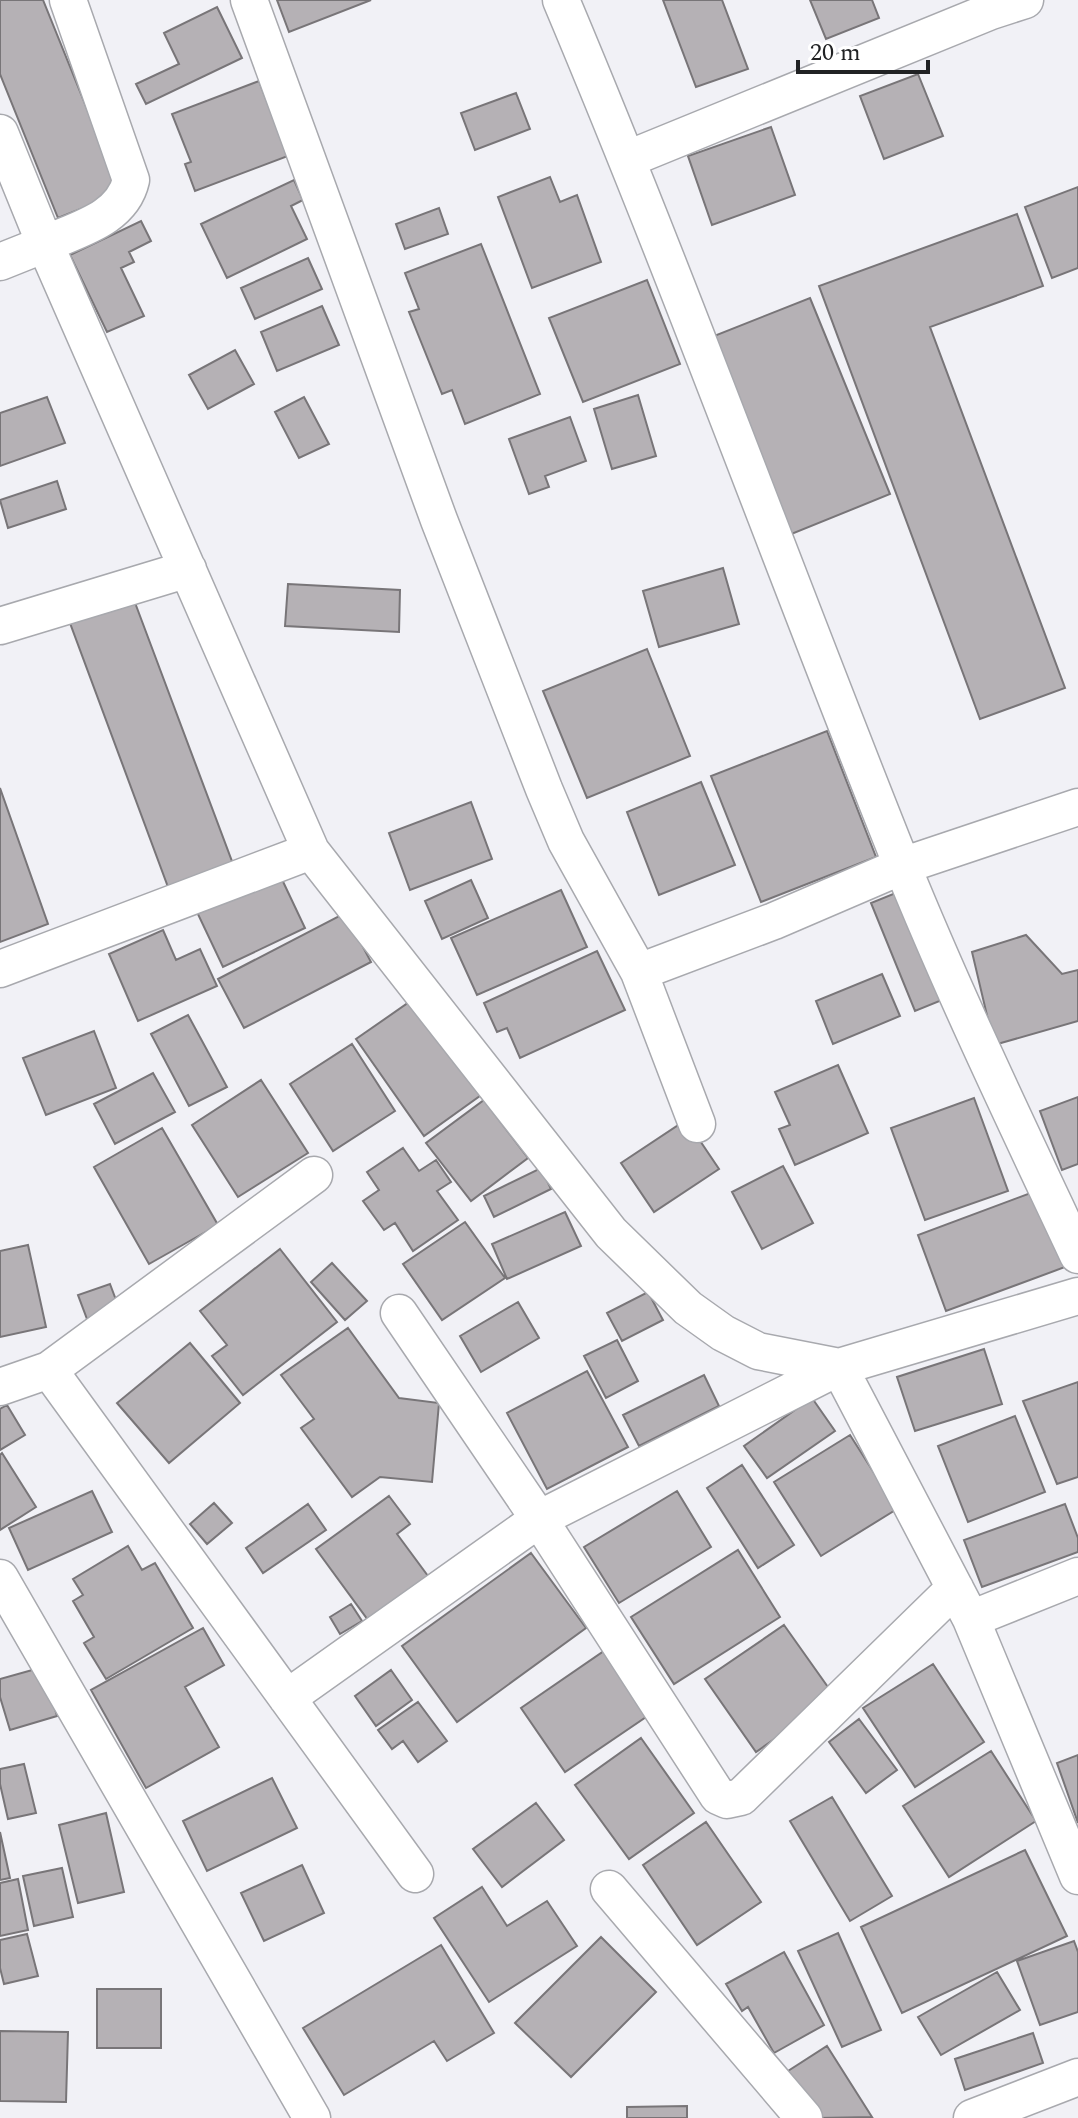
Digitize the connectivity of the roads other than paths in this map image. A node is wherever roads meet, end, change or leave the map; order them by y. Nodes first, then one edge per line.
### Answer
1 (68, 0) edge
2 (249, 0) edge
3 (561, 0) edge
4 (1025, 0) edge
5 (0, 133) edge
6 (628, 159) junction
7 (45, 244) junction
8 (0, 262) edge
9 (188, 569) junction
10 (0, 626) edge
11 (1078, 807) edge
12 (311, 851) junction
13 (902, 866) junction
14 (0, 969) edge
15 (639, 972) junction
16 (697, 1124) dead end
17 (314, 1175) dead end
18 (1078, 1255) edge
19 (1078, 1296) edge
20 (399, 1313) dead end
21 (839, 1367) junction
22 (49, 1370) junction
23 (0, 1387) edge
24 (539, 1519) junction
25 (1078, 1576) edge
26 (0, 1578) edge
27 (963, 1603) junction
28 (287, 1698) junction
29 (415, 1874) dead end
30 (1078, 1876) edge
31 (609, 1889) dead end
32 (1078, 2077) edge
33 (312, 2118) edge
34 (804, 2118) edge
35 (972, 2118) edge

1 - 7 street
2 - 15 street
3 - 6 street
4 - 6 street
5 - 7 street
6 - 13 street
7 - 8 street
7 - 9 street
9 - 10 street
9 - 12 street
11 - 13 street
12 - 14 street
12 - 21 street
13 - 15 street
13 - 18 street
15 - 16 street
17 - 22 street
19 - 21 street
20 - 24 street
21 - 24 street
21 - 27 street
22 - 23 street
22 - 28 street
24 - 27 street
24 - 28 street
25 - 27 street
26 - 33 street
27 - 30 street
28 - 29 street
31 - 34 street
32 - 35 street

